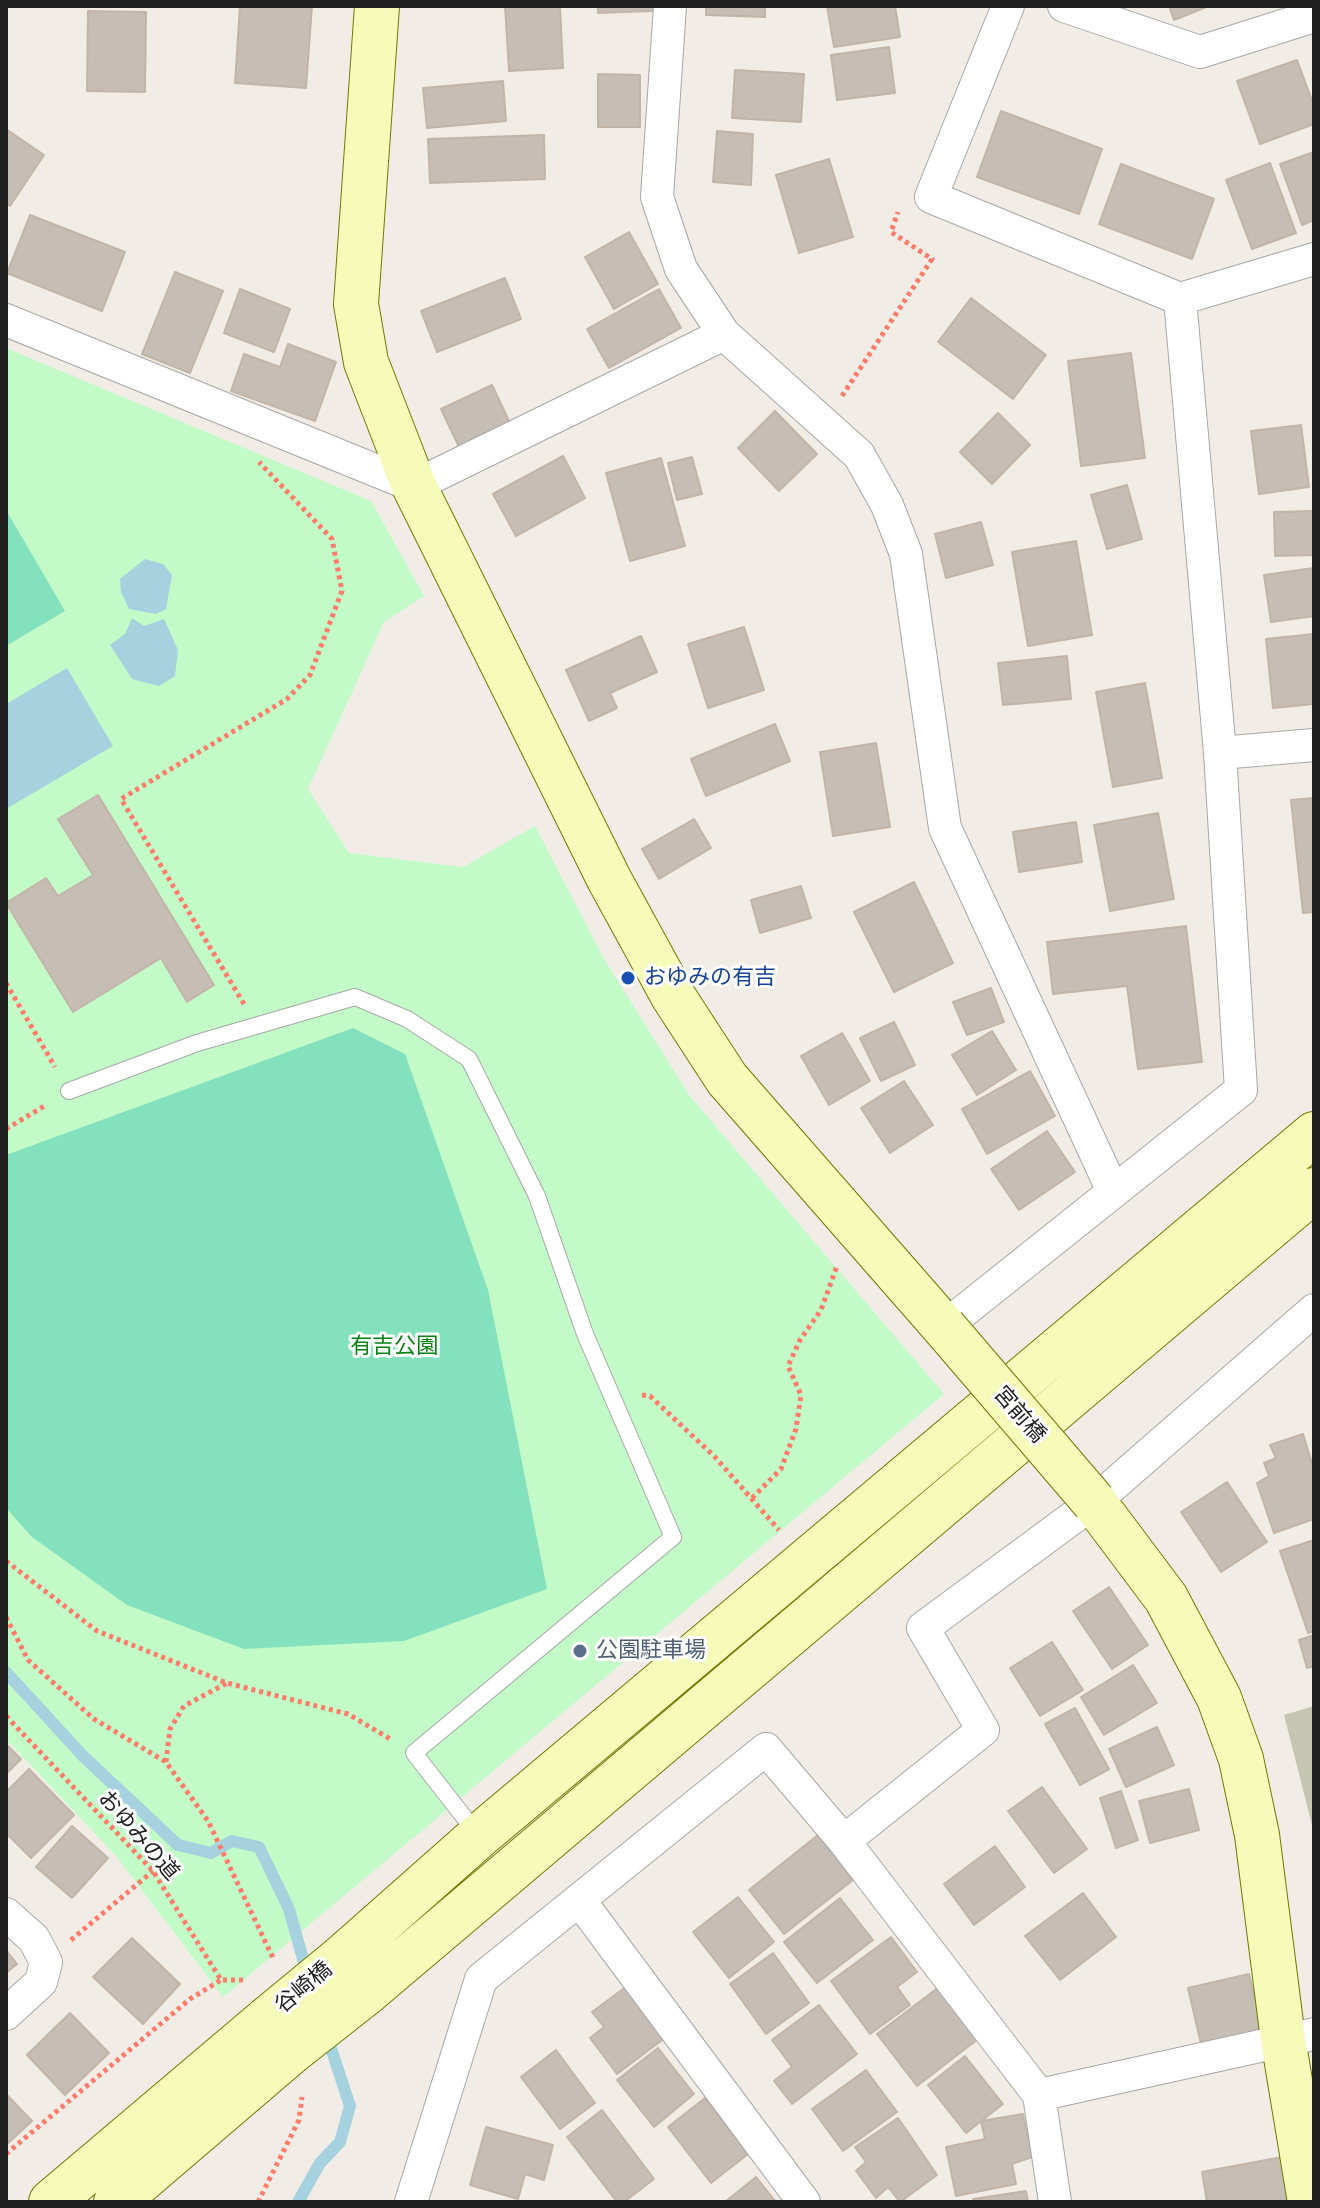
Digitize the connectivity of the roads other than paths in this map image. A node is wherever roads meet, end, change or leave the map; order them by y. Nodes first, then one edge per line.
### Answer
1 (377, 6) edge
2 (670, 6) edge
3 (1008, 6) edge
4 (1064, 6) edge
5 (1314, 16) edge
6 (1314, 259) edge
7 (1180, 299) junction
8 (6, 320) edge
9 (724, 334) junction
10 (414, 486) junction
11 (1314, 745) edge
12 (1220, 753) junction
13 (69, 1091) road end
14 (1314, 1134) edge
15 (1314, 1190) edge
16 (1113, 1191) junction
17 (1314, 1310) edge
18 (944, 1327) junction
19 (1094, 1502) junction
20 (479, 1836) junction
21 (844, 1841) junction
22 (580, 1901) junction
23 (6, 1914) edge
24 (6, 2014) edge
25 (270, 2017) junction
26 (1298, 2036) edge
27 (1039, 2095) junction
28 (51, 2202) edge
29 (116, 2202) edge
30 (411, 2202) edge
31 (804, 2202) edge
32 (1055, 2202) edge
33 (1310, 2202) edge

1 - 10 street, 宮前橋
2 - 9 street
3 - 7 street
4 - 5 street
6 - 7 street
7 - 12 street
8 - 10 street
9 - 10 street
9 - 16 street
10 - 18 street, 宮前橋
11 - 12 street
12 - 16 street
13 - 20 lane
14 - 20 street, 谷崎橋
15 - 25 street, 谷崎橋, bridge
16 - 18 street
17 - 19 street
18 - 19 street, 宮前橋, bridge
19 - 21 street
19 - 26 street, 宮前橋
20 - 25 street, 谷崎橋, bridge
21 - 22 street
21 - 27 street
22 - 30 street
22 - 31 street
23 - 24 street
25 - 28 street
25 - 29 street
26 - 27 street
26 - 33 street, 宮前橋
27 - 32 street

